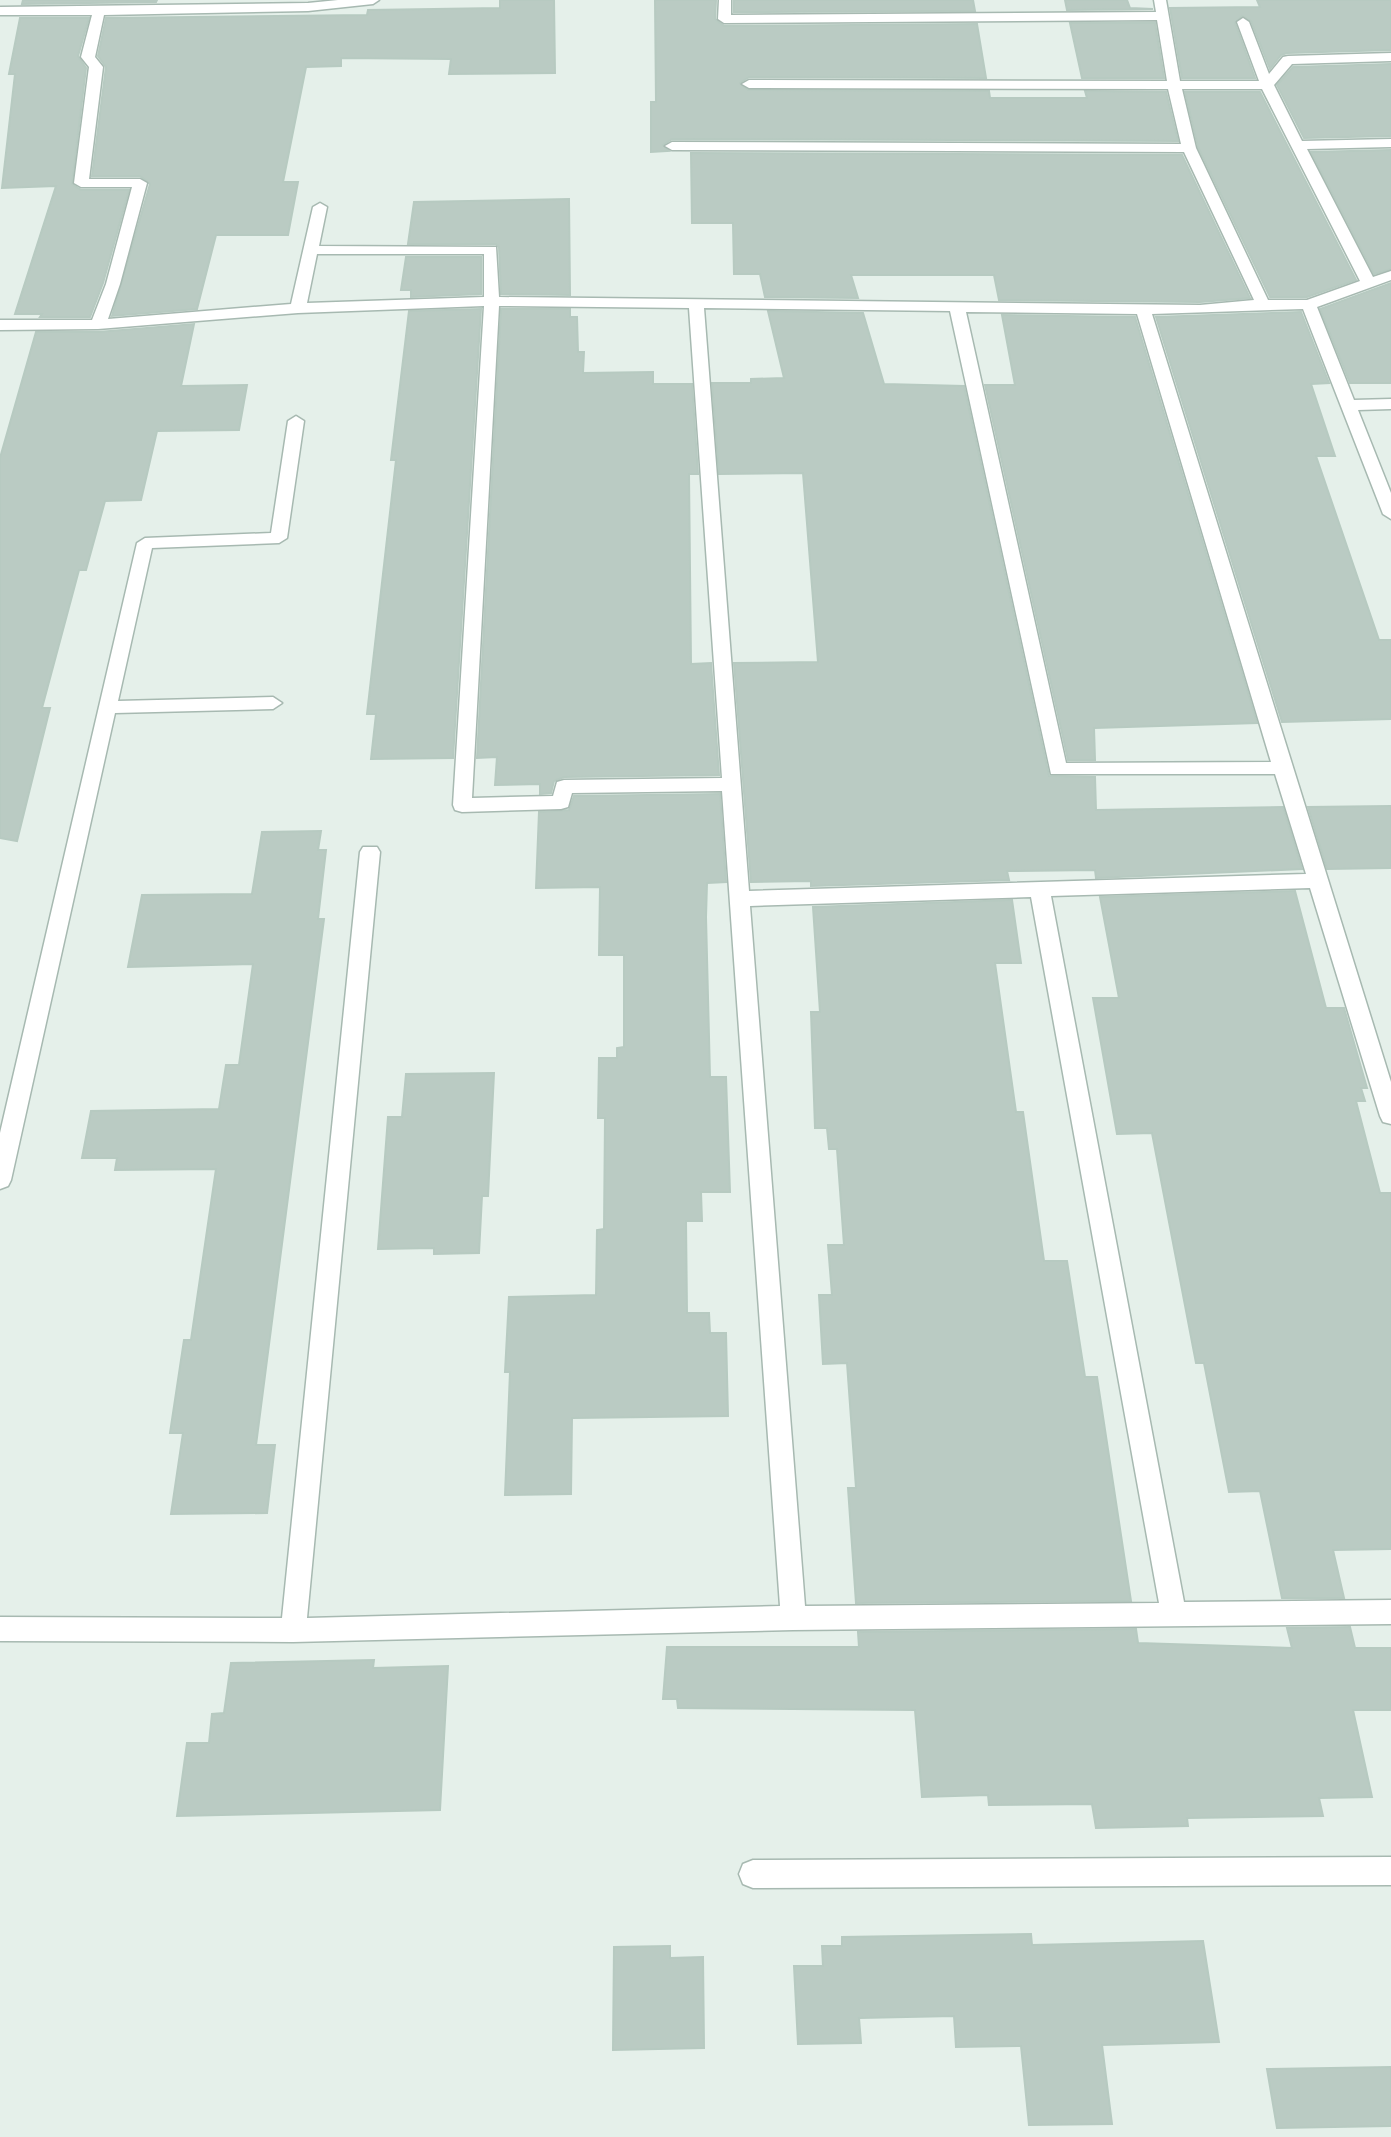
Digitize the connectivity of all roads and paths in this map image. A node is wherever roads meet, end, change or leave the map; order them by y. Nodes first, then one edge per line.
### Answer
1 (373, 0) edge
2 (725, 0) edge
3 (1160, 0) edge
4 (0, 11) edge
5 (99, 11) junction
6 (1162, 16) junction
7 (1243, 22) dead end
8 (1391, 57) edge
9 (749, 84) dead end
10 (1174, 85) junction
11 (1267, 85) junction
12 (1391, 143) edge
13 (1298, 145) junction
14 (672, 146) dead end
15 (1189, 148) junction
16 (320, 207) dead end
17 (310, 250) junction
18 (1391, 275) edge
19 (1368, 282) junction
20 (492, 302) junction
21 (1263, 304) junction
22 (696, 305) junction
23 (1309, 305) junction
24 (957, 307) junction
25 (298, 308) junction
26 (1143, 309) junction
27 (98, 324) junction
28 (0, 325) edge
29 (1391, 404) edge
30 (1349, 405) junction
31 (296, 421) dead end
32 (1386, 490) edge
33 (1391, 514) edge
34 (273, 703) dead end
35 (107, 707) junction
36 (1282, 768) junction
37 (732, 784) junction
38 (370, 852) dead end
39 (1317, 881) junction
40 (1040, 890) junction
41 (738, 899) junction
42 (1391, 1116) edge
43 (0, 1181) edge
44 (1173, 1612) junction
45 (1391, 1612) edge
46 (793, 1618) junction
47 (0, 1629) edge
48 (293, 1630) junction
49 (1391, 1871) edge
50 (752, 1874) dead end

1 - 5 street
2 - 6 street
3 - 6 street
4 - 5 street
5 - 27 street
6 - 10 street
7 - 11 street
8 - 11 street
9 - 10 street
10 - 11 street
10 - 15 street
11 - 13 street
12 - 13 street
13 - 19 street
14 - 15 street
15 - 21 street
16 - 17 street
17 - 20 street
17 - 25 street
18 - 19 street
19 - 23 street
20 - 22 street
20 - 25 street
20 - 37 street
21 - 23 street
21 - 26 street
22 - 24 street
22 - 37 street
23 - 30 street
24 - 26 street
24 - 36 street
25 - 27 street
26 - 36 street
27 - 28 street
29 - 30 street
30 - 32 street
31 - 35 street
32 - 33 street
34 - 35 street
35 - 43 street
36 - 39 street
37 - 41 street
38 - 48 street
39 - 40 street
39 - 42 street
40 - 41 street
40 - 44 street
41 - 46 street
44 - 45 street
44 - 46 street
46 - 48 street
47 - 48 street
49 - 50 street

